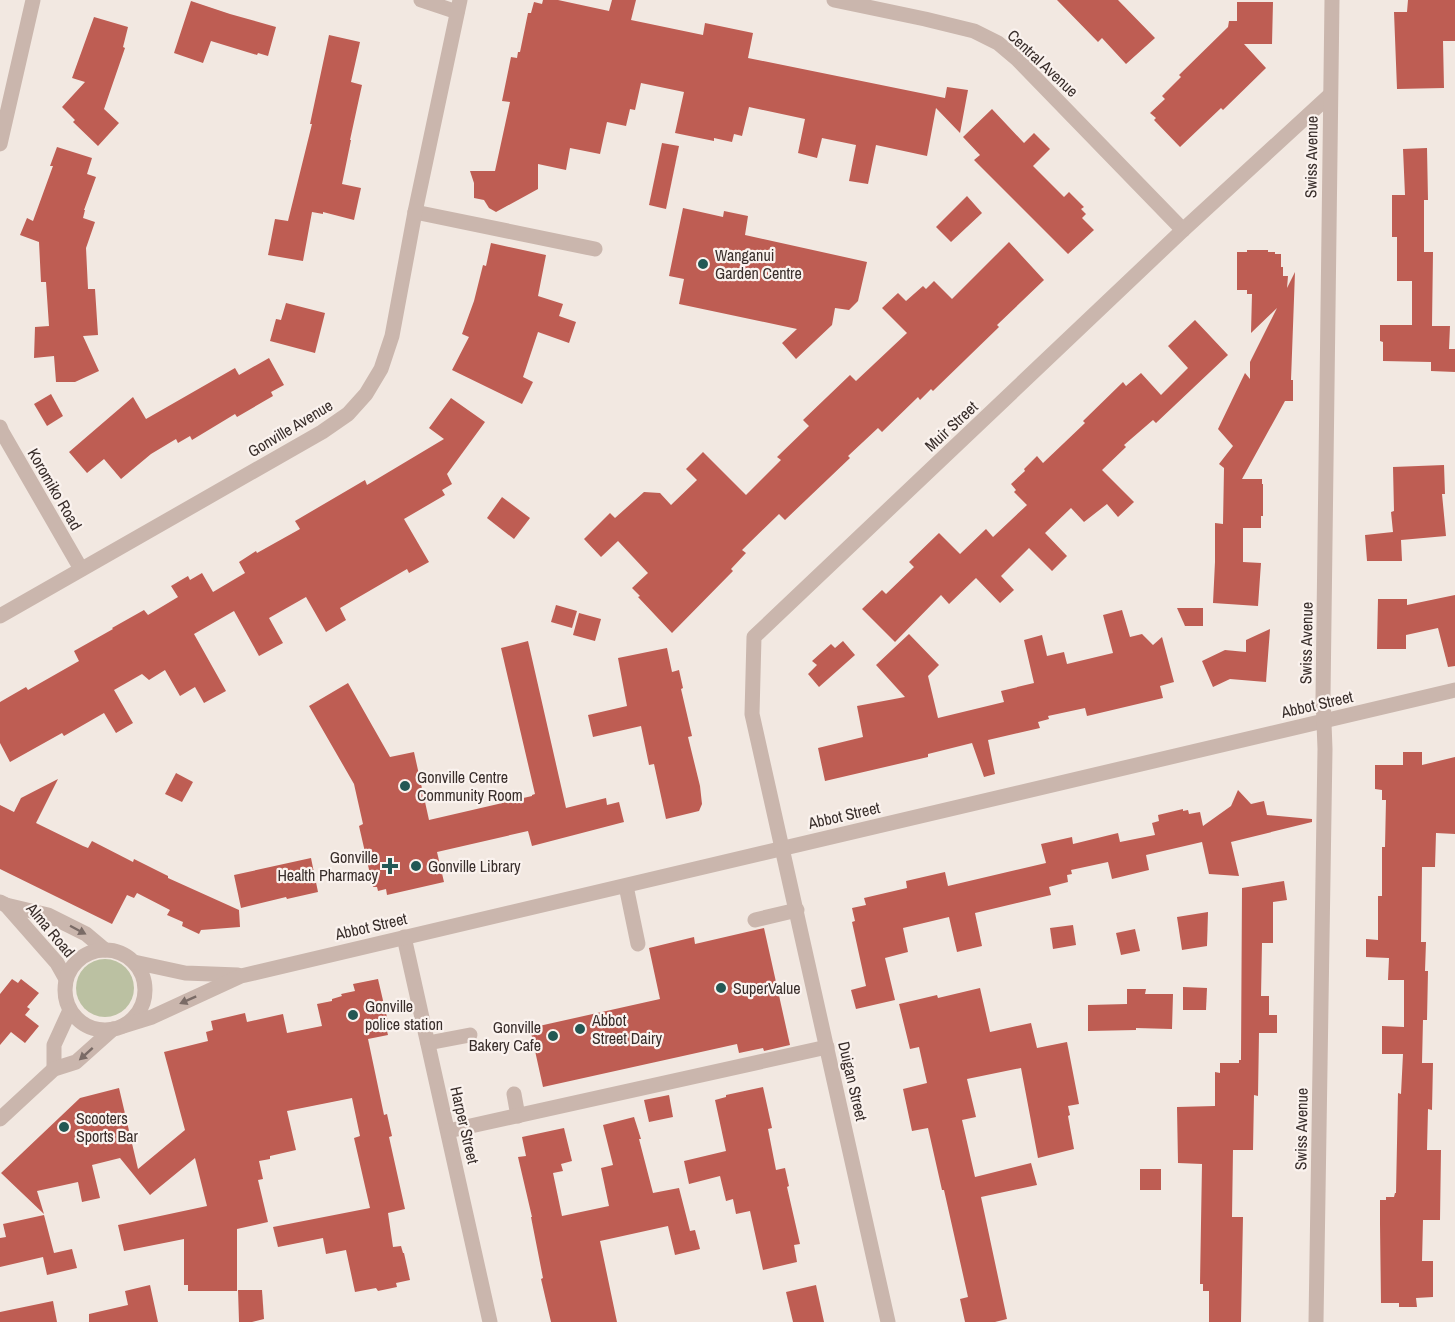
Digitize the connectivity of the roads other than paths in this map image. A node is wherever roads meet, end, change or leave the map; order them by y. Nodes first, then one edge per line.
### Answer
1 (33, 0) edge
2 (421, 0) edge
3 (834, 0) edge
4 (1332, 0) edge
5 (458, 6) edge
6 (1330, 95) junction
7 (0, 144) edge
8 (415, 212) junction
9 (1183, 230) junction
10 (595, 249) dead end
11 (0, 427) edge
12 (81, 569) junction
13 (0, 616) edge
14 (1455, 690) edge
15 (1324, 721) junction
16 (783, 848) junction
17 (626, 886) junction
18 (3, 904) edge
19 (796, 910) junction
20 (755, 920) dead end
21 (404, 936) junction
22 (638, 944) dead end
23 (105, 950) junction
24 (134, 962) junction
25 (241, 976) junction
26 (66, 980) junction
27 (70, 1010) junction
28 (118, 1028) junction
29 (470, 1035) dead end
30 (428, 1043) junction
31 (827, 1047) junction
32 (54, 1069) junction
33 (514, 1094) dead end
34 (518, 1116) junction
35 (0, 1119) edge
36 (448, 1131) junction
37 (490, 1322) edge
38 (888, 1322) edge
39 (1316, 1322) edge

1 - 7 street
2 - 5 street
3 - 9 street, Central Avenue
4 - 6 street, Swiss Avenue
5 - 8 street, Gonville Avenue
6 - 9 street, Muir Street
6 - 15 street, Swiss Avenue
8 - 10 street
8 - 12 street, Gonville Avenue
9 - 16 street, Muir Street
11 - 12 street, Koromiko Road
12 - 13 street, Gonville Avenue
14 - 15 street, Abbot Street
15 - 16 street, Abbot Street
15 - 39 street, Swiss Avenue
16 - 17 street, Abbot Street
16 - 19 street, Duigan Street
17 - 21 street, Abbot Street
17 - 22 street
18 -> 23 street, Alma Road
18 - 26 street, Alma Road
19 - 20 street
19 - 31 street, Duigan Street
21 - 25 street, Abbot Street
21 - 30 street, Harper Street
23 - 24 street
23 - 26 street
24 - 25 street, Abbot Street
24 - 28 street
25 -> 28 street, Abbot Street
26 - 27 street
27 - 28 street
27 - 32 street
28 -> 32 street
29 - 30 street
30 - 36 street, Harper Street
31 - 34 street
31 - 38 street, Duigan Street
32 - 35 street
33 - 34 street
34 - 36 street
36 - 37 street, Harper Street

